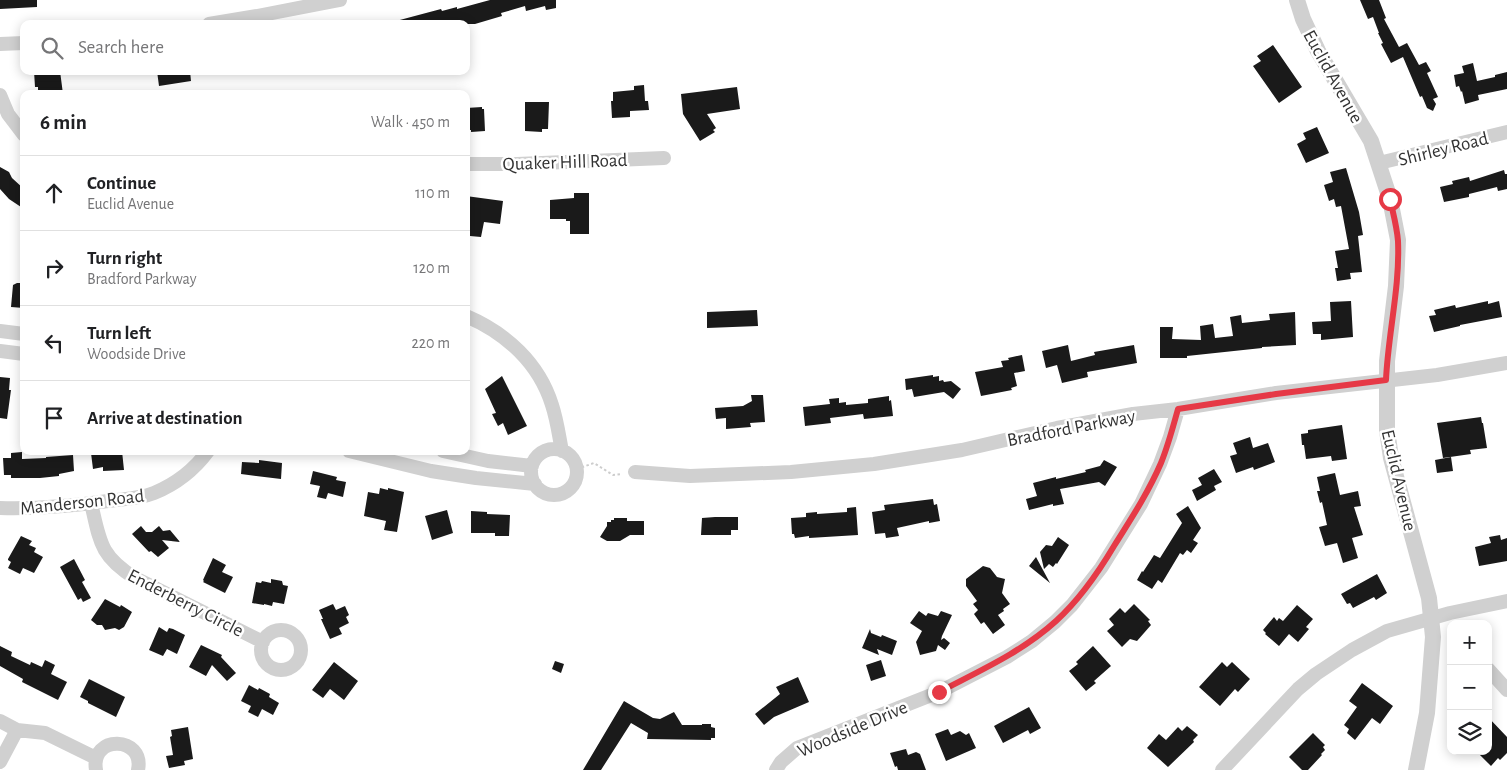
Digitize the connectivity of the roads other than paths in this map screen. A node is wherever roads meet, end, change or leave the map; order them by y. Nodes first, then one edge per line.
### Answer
1 (340, 0) edge
2 (1297, 0) edge
3 (233, 20) edge
4 (20, 43) edge
5 (0, 44) edge
6 (0, 95) edge
7 (20, 130) edge
8 (1507, 132) edge
9 (664, 158) dead end
10 (1379, 163) junction
11 (470, 164) edge
12 (470, 318) edge
13 (0, 331) edge
14 (20, 334) edge
15 (0, 351) edge
16 (20, 354) edge
17 (1507, 363) edge
18 (1386, 380) junction
19 (1178, 409) junction
20 (562, 451) junction
21 (205, 455) edge
22 (365, 455) edge
23 (461, 455) edge
24 (532, 466) junction
25 (635, 472) road end
26 (535, 484) junction
27 (91, 504) junction
28 (0, 508) edge
29 (1507, 601) edge
30 (1432, 618) junction
31 (1453, 618) edge
32 (263, 642) dead end
33 (1492, 673) edge
34 (1507, 690) edge
35 (0, 721) edge
36 (16, 730) junction
37 (0, 762) edge
38 (96, 764) edge
39 (138, 770) edge
40 (776, 770) edge
41 (1222, 770) edge
42 (1416, 770) edge

1 - 3 street
2 - 10 street, Euclid Avenue
4 - 5 street
6 - 7 street
8 - 10 street, Shirley Road
9 - 11 street, Quaker Hill Road
10 - 18 street, Euclid Avenue
12 - 20 street
13 - 14 street
15 - 16 street
17 - 18 street, Bradford Parkway
18 - 19 street, Bradford Parkway
18 - 30 street, Euclid Avenue
19 - 25 street, Bradford Parkway
19 - 40 street, Woodside Drive
20 - 24 street
20 - 26 street
21 - 27 street, Manderson Road
22 - 26 street
23 - 24 street
24 - 26 street
27 - 28 street, Manderson Road
27 - 32 street, Enderberry Circle
29 - 31 street
30 - 31 street
30 - 41 street
30 - 42 street, Euclid Avenue
33 - 34 street
35 - 36 street
36 - 37 street
36 - 38 street
38 - 39 street

